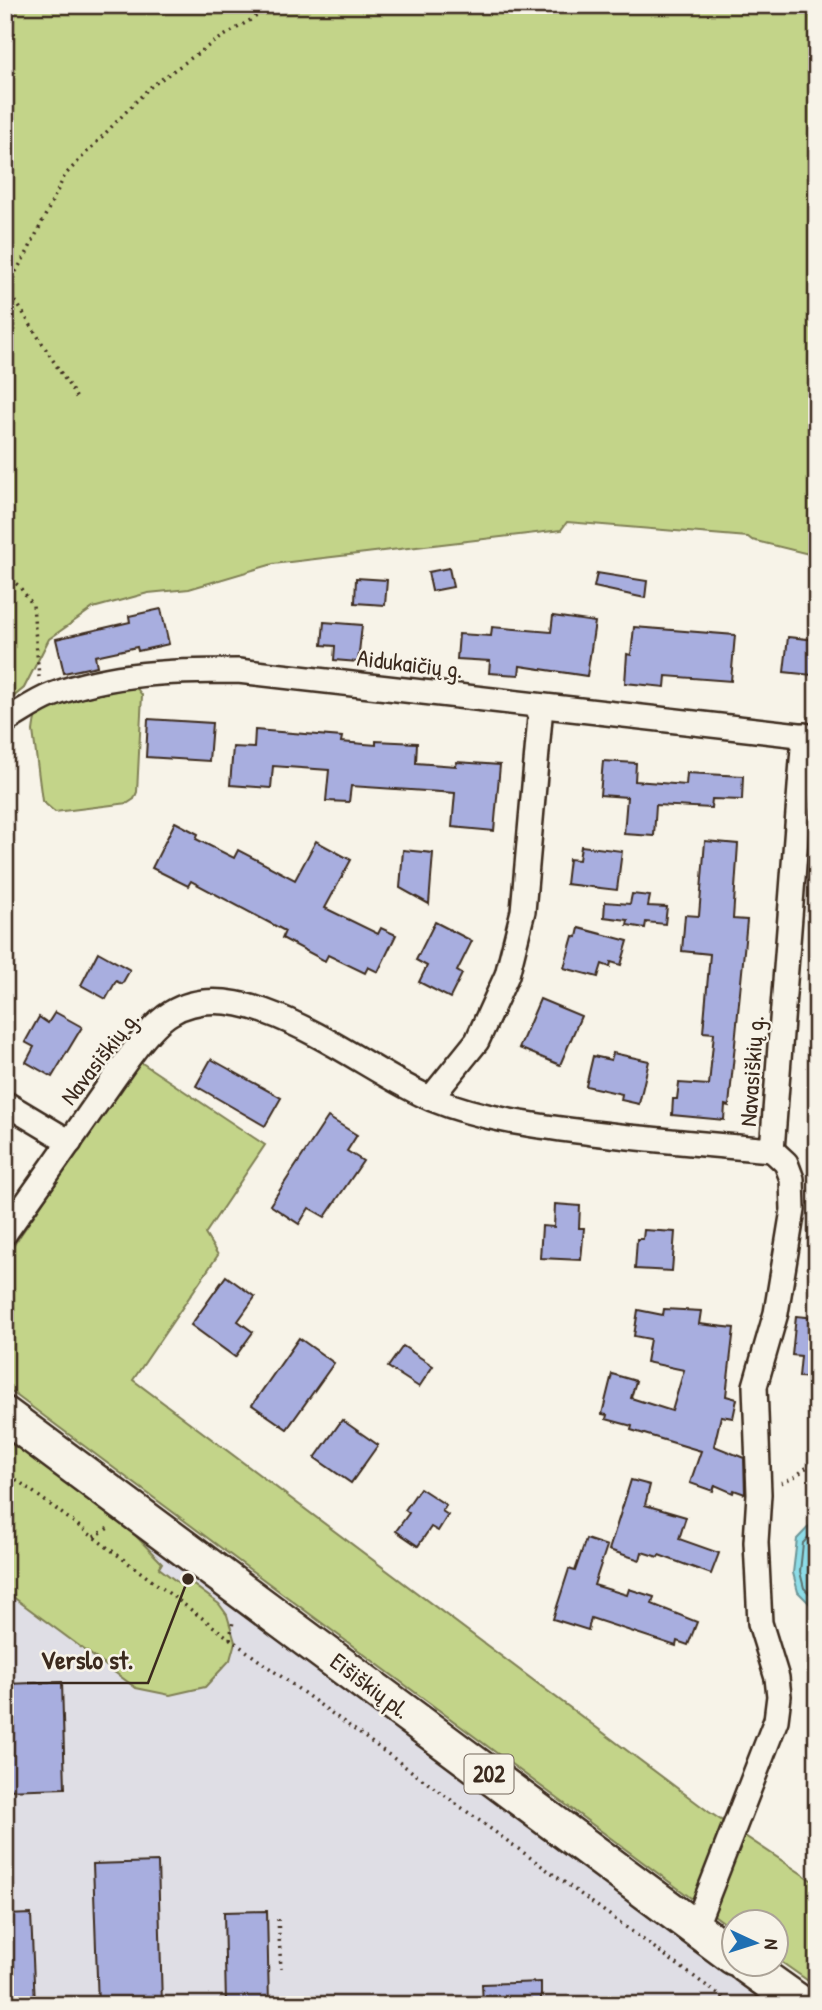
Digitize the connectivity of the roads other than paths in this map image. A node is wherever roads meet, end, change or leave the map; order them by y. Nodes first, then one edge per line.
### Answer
1 (541, 706) junction
2 (5, 721) edge
3 (811, 736) edge
4 (431, 1098) junction
5 (5, 1103) edge
6 (69, 1142) junction
7 (772, 1150) junction
8 (5, 1233) edge
9 (5, 1415) edge
10 (695, 1928) junction
11 (720, 1946) edge
12 (766, 1979) edge
13 (802, 2005) edge

1 - 2 street, Aidukaičių g.
1 - 3 street, Aidukaičių g.
1 - 4 street
3 - 7 street, Navasiškių g.
4 - 6 street, Navasiškių g.
4 - 7 street, Navasiškių g.
5 - 6 street
6 - 8 street, Navasiškių g.
7 - 10 street
9 - 10 main road, Eišiškių pl. / 202
10 - 11 main road, Eišiškių pl. / 202
12 - 13 main road

